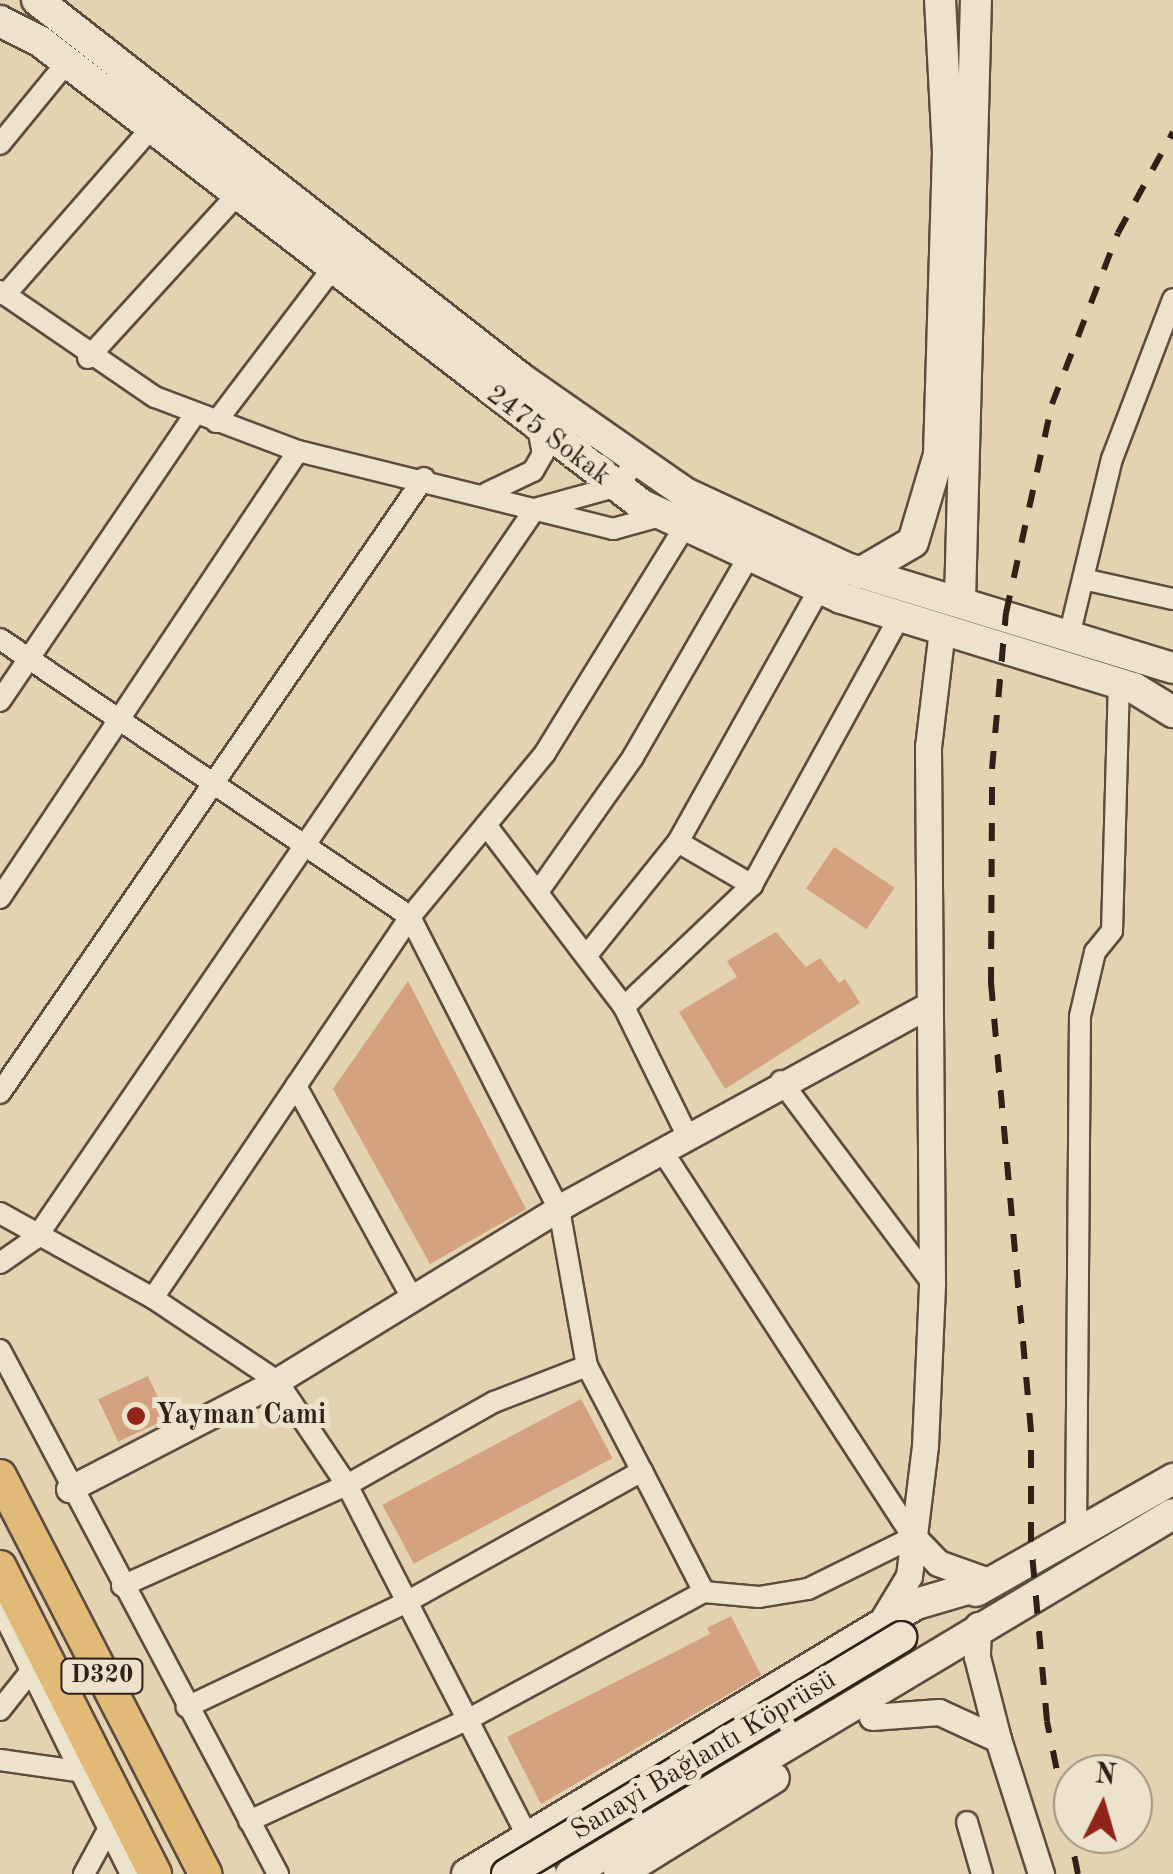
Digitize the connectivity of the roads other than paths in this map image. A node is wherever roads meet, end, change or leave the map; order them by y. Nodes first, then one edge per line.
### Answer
1 (37, 0) edge
2 (940, 0) edge
3 (976, 0) edge
4 (0, 21) edge
5 (67, 62) junction
6 (151, 128) junction
7 (0, 144) edge
8 (237, 195) junction
9 (332, 268) junction
10 (2, 293) edge
11 (1173, 299) edge
12 (88, 358) junction
13 (195, 414) junction
14 (216, 422) junction
15 (538, 428) junction
16 (298, 451) junction
17 (637, 462) junction
18 (424, 478) junction
19 (615, 486) junction
20 (482, 494) junction
21 (535, 509) junction
22 (679, 513) junction
23 (749, 556) junction
24 (860, 572) junction
25 (1083, 579) junction
26 (820, 588) junction
27 (1173, 599) edge
28 (960, 601) junction
29 (900, 616) junction
30 (942, 629) junction
31 (1070, 632) junction
32 (0, 638) edge
33 (28, 659) junction
34 (1173, 668) edge
35 (1119, 683) junction
36 (0, 700) edge
37 (1173, 712) edge
38 (122, 724) junction
39 (214, 786) junction
40 (486, 825) junction
41 (678, 842) junction
42 (308, 850) junction
43 (752, 885) junction
44 (540, 889) junction
45 (0, 898) edge
46 (410, 917) junction
47 (587, 956) junction
48 (925, 1006) junction
49 (624, 1007) junction
50 (781, 1081) junction
51 (296, 1086) junction
52 (0, 1093) edge
53 (688, 1137) junction
54 (662, 1150) junction
55 (559, 1208) junction
56 (0, 1213) edge
57 (36, 1238) junction
58 (0, 1263) edge
59 (932, 1283) junction
60 (153, 1298) junction
61 (412, 1298) junction
62 (0, 1350) edge
63 (587, 1366) junction
64 (277, 1380) junction
65 (642, 1471) junction
66 (0, 1476) edge
67 (1173, 1478) edge
68 (347, 1485) junction
69 (69, 1488) junction
70 (1173, 1514) edge
71 (1076, 1534) junction
72 (913, 1537) junction
73 (0, 1567) edge
74 (991, 1582) junction
75 (122, 1586) junction
76 (704, 1592) junction
77 (405, 1603) junction
78 (0, 1607) edge
79 (978, 1625) junction
80 (871, 1629) junction
81 (31, 1671) junction
82 (187, 1707) junction
83 (0, 1710) edge
84 (872, 1716) junction
85 (467, 1720) junction
86 (998, 1739) junction
87 (0, 1760) edge
88 (77, 1771) junction
89 (249, 1821) junction
90 (967, 1822) dead end
91 (108, 1830) junction
92 (528, 1836) junction
93 (84, 1874) edge
94 (131, 1874) edge
95 (155, 1874) edge
96 (206, 1874) edge
97 (278, 1874) edge
98 (467, 1874) edge
99 (506, 1874) edge
100 (547, 1874) edge
101 (572, 1874) edge
102 (619, 1874) edge
103 (982, 1874) edge
104 (1041, 1874) edge

1 - 17 main road, 2475 Sokak
2 - 24 main road
3 - 28 main road
4 - 5 main road, 2475 Sokak
5 - 6 main road, 2475 Sokak
5 - 7 street
6 - 8 main road, 2475 Sokak
6 - 10 street
8 - 9 main road, 2475 Sokak
8 - 12 street
9 - 14 street
9 - 15 main road, 2475 Sokak
10 - 12 street
11 - 25 street
12 - 13 street
13 - 14 street
13 - 33 street
14 - 16 street
15 - 19 main road, 2475 Sokak
15 - 20 street
16 - 18 street
16 - 38 street
17 - 19 street
17 - 22 main road, 2475 Sokak
18 - 20 street
18 - 39 street
19 - 21 street
19 - 22 main road, 2475 Sokak
20 - 21 street
21 - 22 street
21 - 42 street
22 - 23 main road, 2475 Sokak
22 - 24 main road, 2475 Sokak
22 - 40 street
23 - 26 main road, 2475 Sokak
23 - 44 street
24 - 28 main road, 2475 Sokak
25 - 27 street
25 - 31 street
26 - 29 main road, 2475 Sokak
26 - 41 street
28 - 31 main road, 2475 Sokak
29 - 30 main road, 2475 Sokak
29 - 43 street
30 - 35 main road, 2475 Sokak
30 - 48 street
31 - 34 main road, 2475 Sokak
32 - 33 street
33 - 36 street
33 - 38 street
35 - 37 main road, 2475 Sokak
35 - 71 street
38 - 39 street
38 - 45 street
39 - 42 street
39 - 52 street
40 - 44 street
40 - 46 street
41 - 43 street
41 - 47 street
42 - 46 street
42 - 57 street
43 - 49 street
44 - 47 street
46 - 51 street
46 - 55 street
47 - 49 street
48 - 50 street
48 - 59 street
49 - 53 street
50 - 53 street
50 - 59 street
51 - 60 street
51 - 61 street
53 - 54 street
54 - 55 street
54 - 72 street
55 - 61 street
55 - 63 street
56 - 57 street
57 - 58 street
57 - 60 street
59 - 72 street
60 - 64 street
61 - 64 street
62 - 69 street
63 - 65 street
63 - 68 street
64 - 68 street
64 - 69 street
65 - 76 street
65 - 77 street
66 - 96 main road, D320
67 - 71 main road
68 - 75 street
68 - 77 street
69 - 75 street
70 - 79 main road, Sanayi Bağlantı Köprüsü
71 - 74 main road
72 - 74 street
72 - 76 street
72 - 80 street
73 - 95 main road, D320
74 - 80 main road
74 - 99 main road, Sanayi Bağlantı Köprüsü, bridge
75 - 82 street
76 - 85 street
77 - 82 street
77 - 85 street
78 - 81 street
79 - 84 main road
79 - 86 street
79 - 101 main road, Sanayi Bağlantı Köprüsü
80 - 92 main road
81 - 83 street
81 - 88 street
82 - 89 street
84 - 86 street
84 - 102 main road
85 - 89 street
85 - 92 street
86 - 104 street
87 - 88 street
88 - 91 street
89 - 97 street
90 - 103 street
91 - 93 street
91 - 94 street
92 - 98 main road
92 - 100 street

